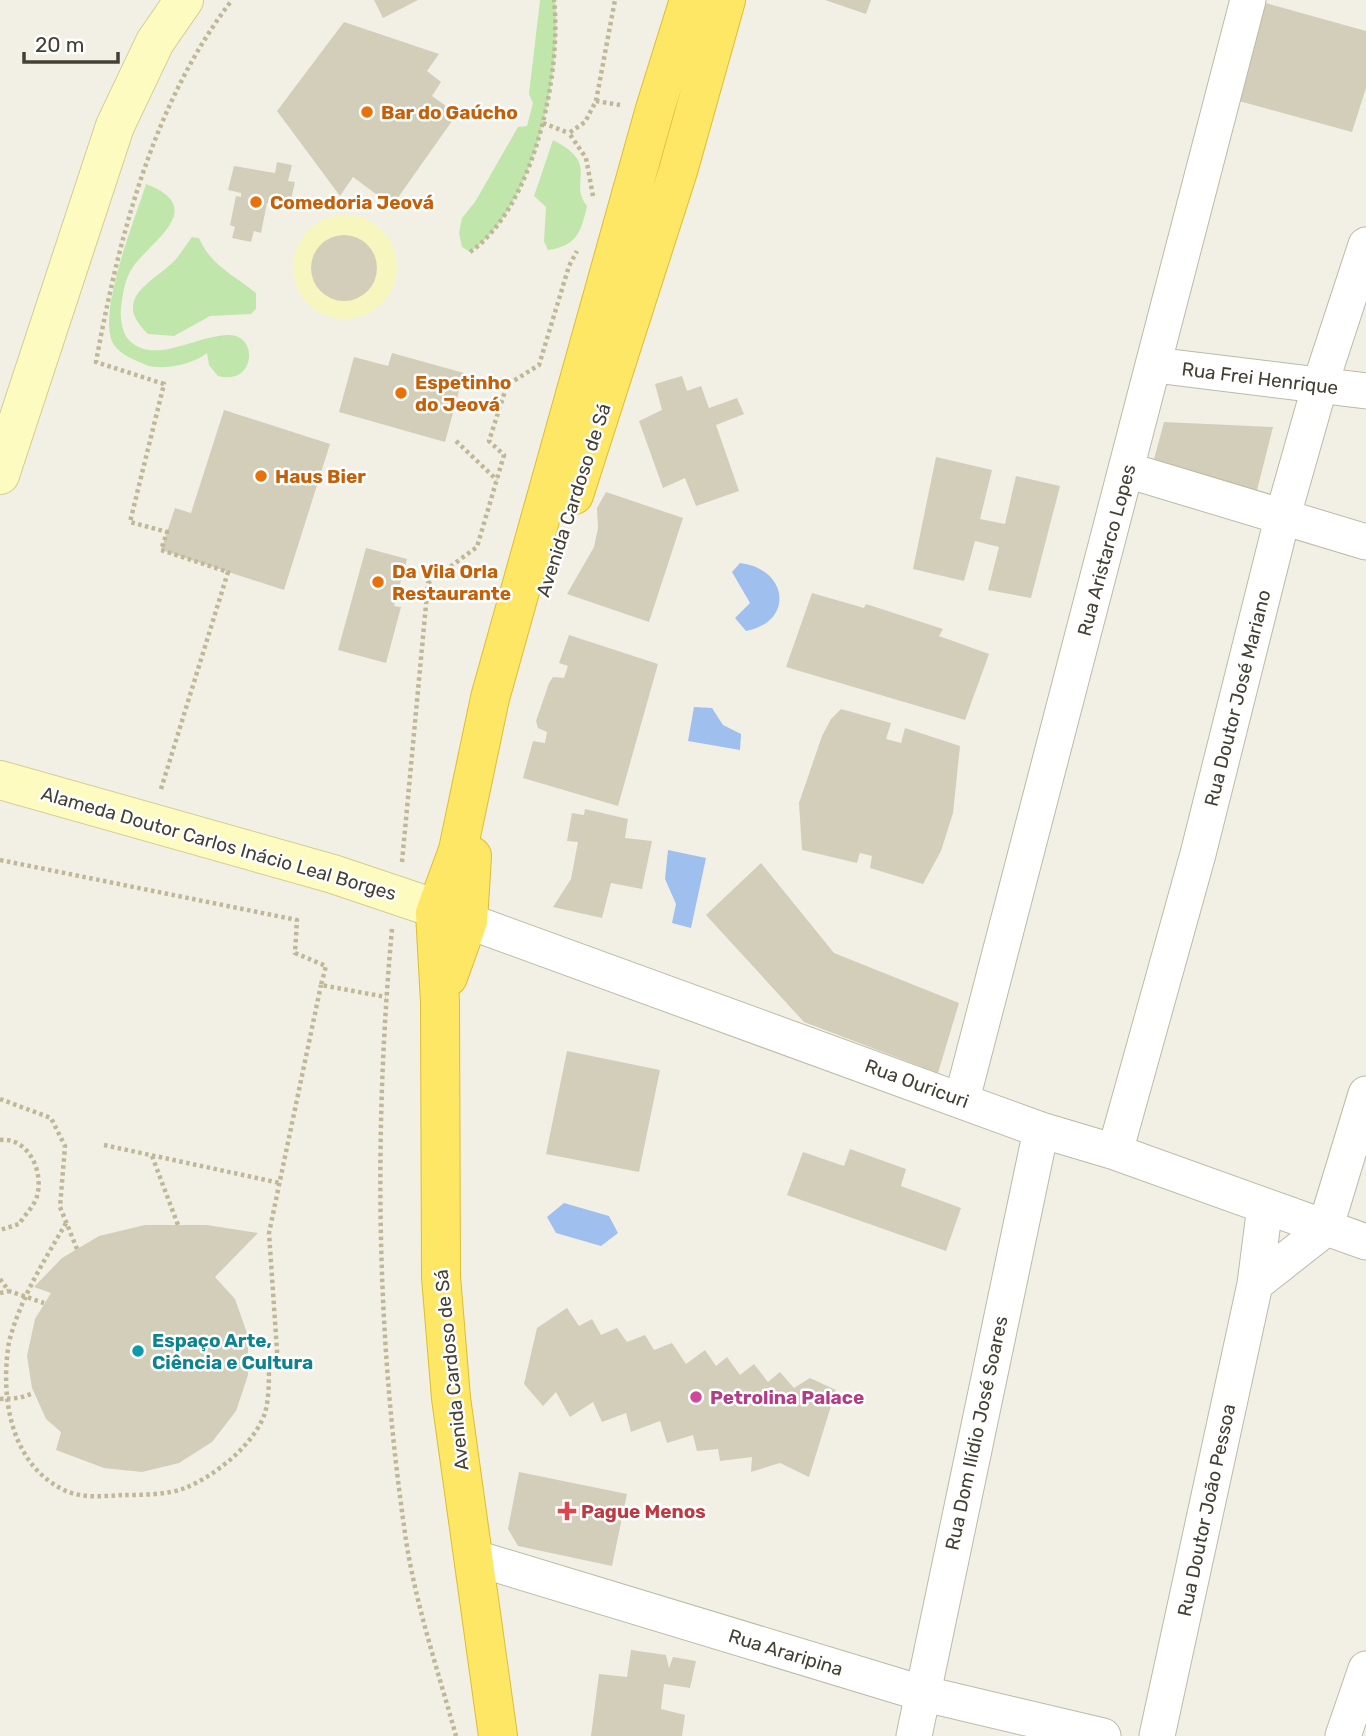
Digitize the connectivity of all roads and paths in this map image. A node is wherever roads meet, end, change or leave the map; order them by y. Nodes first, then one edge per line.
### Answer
1 (184, 0) edge
2 (232, 0) edge
3 (554, 0) edge
4 (689, 0) edge
5 (726, 0) edge
6 (1248, 0) edge
7 (543, 122) junction
8 (569, 132) dead end
9 (1366, 245) edge
10 (470, 252) dead end
11 (1154, 365) junction
12 (1320, 385) junction
13 (1366, 391) edge
14 (456, 442) dead end
15 (1127, 470) junction
16 (0, 475) edge
17 (497, 480) dead end
18 (1282, 519) junction
19 (1366, 542) edge
20 (0, 780) edge
21 (147, 787) dead end
22 (0, 860) edge
23 (452, 917) junction
24 (321, 985) junction
25 (386, 997) dead end
26 (1366, 1094) edge
27 (0, 1099) edge
28 (962, 1099) junction
29 (1041, 1130) junction
30 (0, 1140) edge
31 (104, 1145) dead end
32 (1115, 1152) junction
33 (152, 1155) junction
34 (280, 1183) junction
35 (1265, 1206) junction
36 (66, 1223) junction
37 (178, 1225) dead end
38 (1325, 1229) junction
39 (0, 1230) edge
40 (1366, 1242) edge
41 (77, 1249) dead end
42 (0, 1279) edge
43 (1255, 1284) junction
44 (9, 1291) junction
45 (0, 1293) edge
46 (24, 1297) junction
47 (44, 1304) dead end
48 (248, 1363) dead end
49 (269, 1366) junction
50 (34, 1393) dead end
51 (2, 1399) edge
52 (472, 1557) junction
53 (1366, 1669) edge
54 (921, 1693) junction
55 (498, 1736) edge
56 (914, 1736) edge
57 (1103, 1736) edge
58 (1157, 1736) edge
59 (1343, 1736) edge

1 - 16 street
2 - 21 path
3 - 7 path
4 - 23 highway, Avenida Cardoso de Sá
5 - 23 highway, Avenida Cardoso de Sá
6 - 11 street, Rua Aristarco Lopes
7 - 8 path
7 - 10 path
9 - 12 street, Rua Doutor José Mariano
11 - 12 street, Rua Frei Henrique
11 - 15 street, Rua Aristarco Lopes
12 - 13 street, Rua Frei Henrique
12 - 18 street, Rua Doutor José Mariano
14 - 17 path
15 - 18 street
15 - 28 street, Rua Aristarco Lopes
18 - 19 street
18 - 32 street, Rua Doutor José Mariano
20 - 23 street, Alameda Doutor Carlos Inácio Leal Borges
22 - 24 path
23 - 28 street, Rua Ouricuri
23 - 52 highway, Avenida Cardoso de Sá
24 - 25 path
24 - 34 path
26 - 38 street
27 - 36 path
28 - 29 street, Rua Ouricuri
29 - 32 street, Rua Ouricuri
29 - 54 street, Rua Dom Ilídio José Soares
30 - 39 path
31 - 33 path
32 - 35 street, Rua Ouricuri
33 - 34 path
33 - 37 path
34 - 49 path
35 - 38 street, Rua Ouricuri
35 - 43 street, Rua Doutor João Pessoa
36 - 41 path
36 - 46 path
38 - 40 street, Rua Ouricuri
38 - 43 street
42 - 44 path
43 - 58 street, Rua Doutor João Pessoa
44 - 45 path
44 - 46 path
46 - 47 path
46 - 51 path
48 - 49 path
49 - 51 path
50 - 51 path
52 - 54 street, Rua Araripina
52 - 55 highway, Avenida Cardoso de Sá
53 - 59 street
54 - 56 street, Rua Dom Ilídio José Soares
54 - 57 street, Rua Araripina

